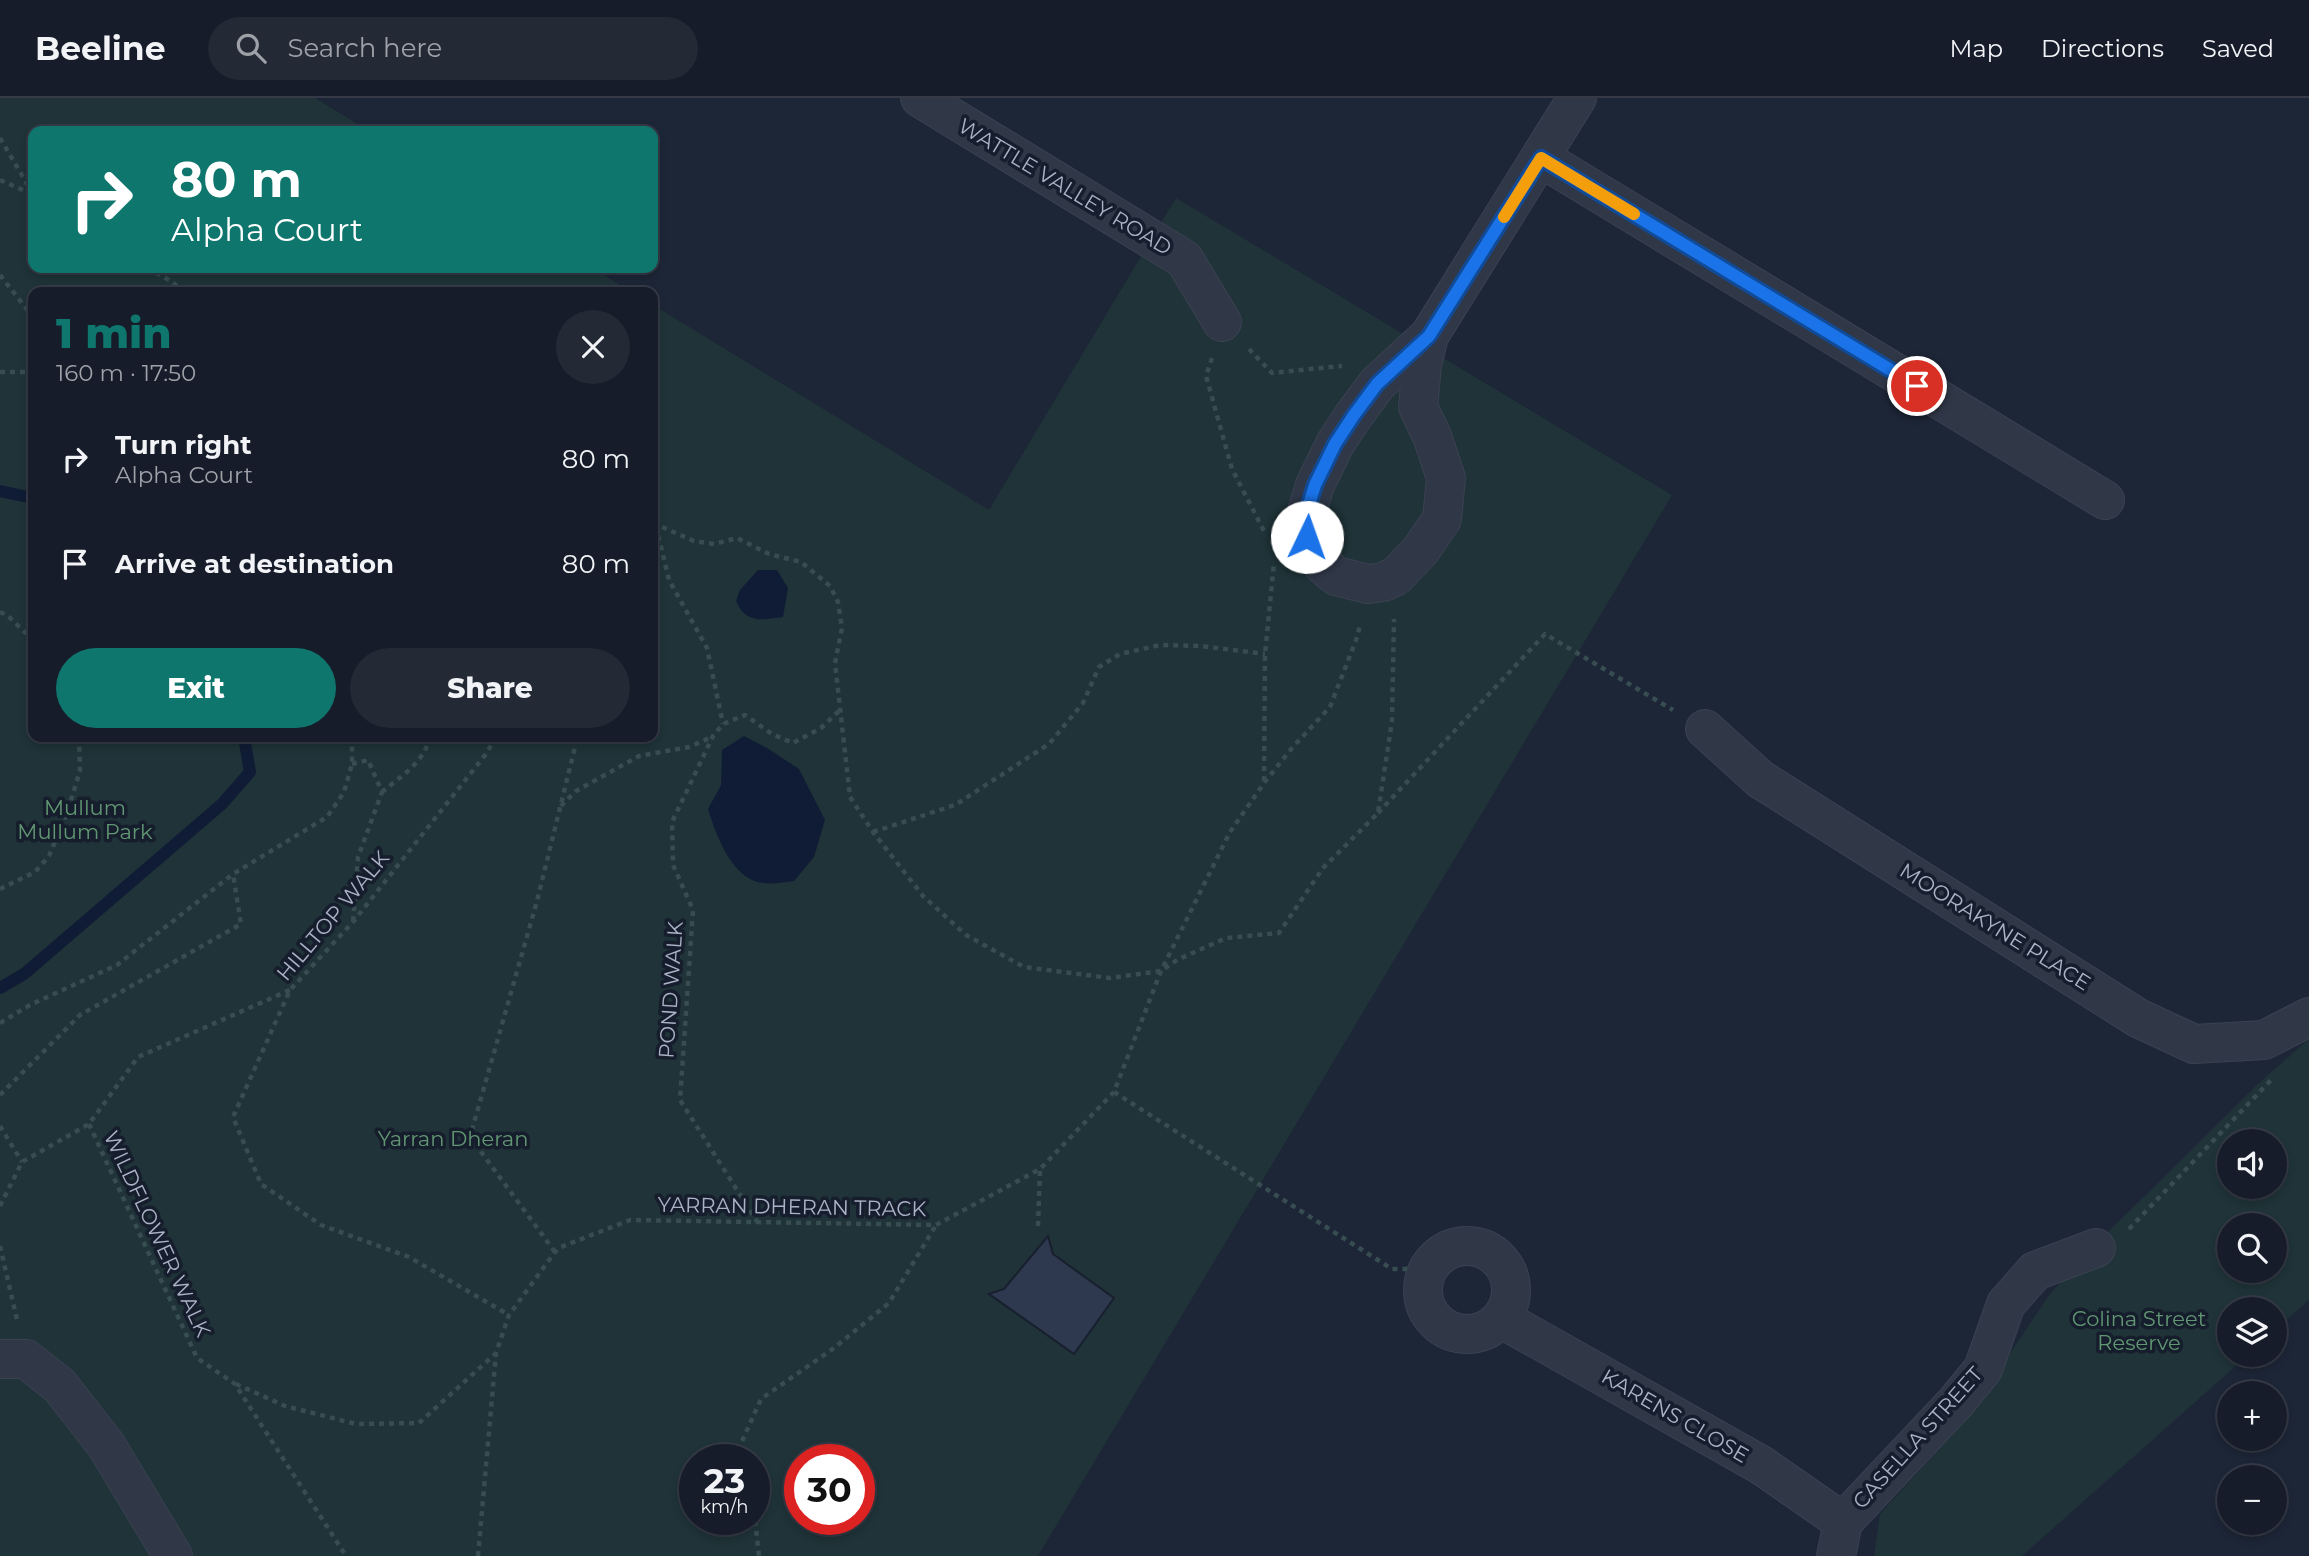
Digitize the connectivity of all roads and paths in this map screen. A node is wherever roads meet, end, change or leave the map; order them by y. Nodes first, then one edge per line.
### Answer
1 (920, 98) edge
2 (1577, 98) edge
3 (0, 138) edge
4 (1541, 158) junction
5 (0, 180) edge
6 (28, 186) edge
7 (28, 192) edge
8 (156, 273) edge
9 (0, 275) edge
10 (178, 287) edge
11 (28, 311) edge
12 (1222, 322) junction
13 (1417, 348) junction
14 (0, 372) edge
15 (28, 372) edge
16 (2105, 500) dead end
17 (1304, 521) junction
18 (658, 526) edge
19 (658, 539) edge
20 (1275, 552) junction
21 (1382, 580) junction
22 (0, 612) edge
23 (28, 635) edge
24 (1265, 654) junction
25 (840, 709) junction
26 (723, 724) junction
27 (1705, 729) joint
28 (713, 736) junction
29 (79, 742) edge
30 (352, 742) edge
31 (429, 742) edge
32 (493, 742) edge
33 (574, 742) edge
34 (352, 764) junction
35 (1264, 783) junction
36 (382, 792) junction
37 (560, 807) junction
38 (1378, 813) junction
39 (873, 832) junction
40 (233, 874) junction
41 (0, 889) edge
42 (353, 922) junction
43 (1161, 971) junction
44 (290, 990) junction
45 (2309, 1017) edge
46 (0, 1023) edge
47 (2281, 1070) dead end
48 (1114, 1092) junction
49 (0, 1095) edge
50 (89, 1124) junction
51 (0, 1126) edge
52 (22, 1162) junction
53 (1040, 1169) junction
54 (0, 1206) edge
55 (759, 1223) junction
56 (936, 1225) junction
57 (1038, 1226) dead end
58 (0, 1245) edge
59 (2096, 1248) joint
60 (555, 1252) junction
61 (1428, 1269) junction
62 (509, 1315) junction
63 (1502, 1318) junction
64 (496, 1353) junction
65 (13, 1359) edge
66 (235, 1384) junction
67 (741, 1444) edge
68 (757, 1535) edge
69 (1840, 1539) edge
70 (173, 1556) edge
71 (346, 1556) edge
72 (478, 1556) edge
73 (759, 1556) edge

1 - 12 street, WATTLE VALLEY ROAD
2 - 4 street
3 - 6 path
4 - 13 street
4 - 16 street
5 - 7 path
8 - 10 path
9 - 11 path
12 - 13 path
12 - 20 path
13 - 17 street
13 - 21 street
14 - 15 path
17 - 20 path
17 - 21 street
18 - 25 path
19 - 26 path
20 - 24 path
21 - 35 path, YARRAN DHERAN TRACK
21 - 38 path
22 - 23 path
24 - 35 path
24 - 39 path
25 - 26 path
25 - 39 path
26 - 28 path, POND WALK
27 - 38 path
27 - 45 street, MOORAKYNE PLACE
28 - 37 path
28 - 55 path, POND WALK
29 - 41 path
30 - 34 path
31 - 36 path
32 - 42 path, HILLTOP WALK
33 - 37 path
34 - 36 path
34 - 40 path
35 - 43 path, YARRAN DHERAN TRACK
36 - 42 path
37 - 60 path
38 - 43 path
39 - 43 path
40 - 46 path
40 - 49 path
42 - 44 path, HILLTOP WALK
43 - 48 path, YARRAN DHERAN TRACK
44 - 50 path
44 - 62 path, HILLTOP WALK
47 - 59 path
48 - 53 path, YARRAN DHERAN TRACK
48 - 61 path
50 - 52 path
50 - 66 path, WILDFLOWER WALK
51 - 52 path
52 - 54 path
53 - 56 path, YARRAN DHERAN TRACK
53 - 57 path
55 - 56 path, YARRAN DHERAN TRACK
55 - 60 path, YARRAN DHERAN TRACK
56 - 67 path
58 - 65 path
59 - 69 street, CASELLA STREET
60 - 62 path, YARRAN DHERAN TRACK
61 - 63 street
61 - 63 street
62 - 64 path, YARRAN DHERAN TRACK
63 - 69 street, KARENS CLOSE
64 - 66 path
64 - 72 path, YARRAN DHERAN TRACK
65 - 70 street
66 - 71 path, WILDFLOWER WALK
68 - 73 path

